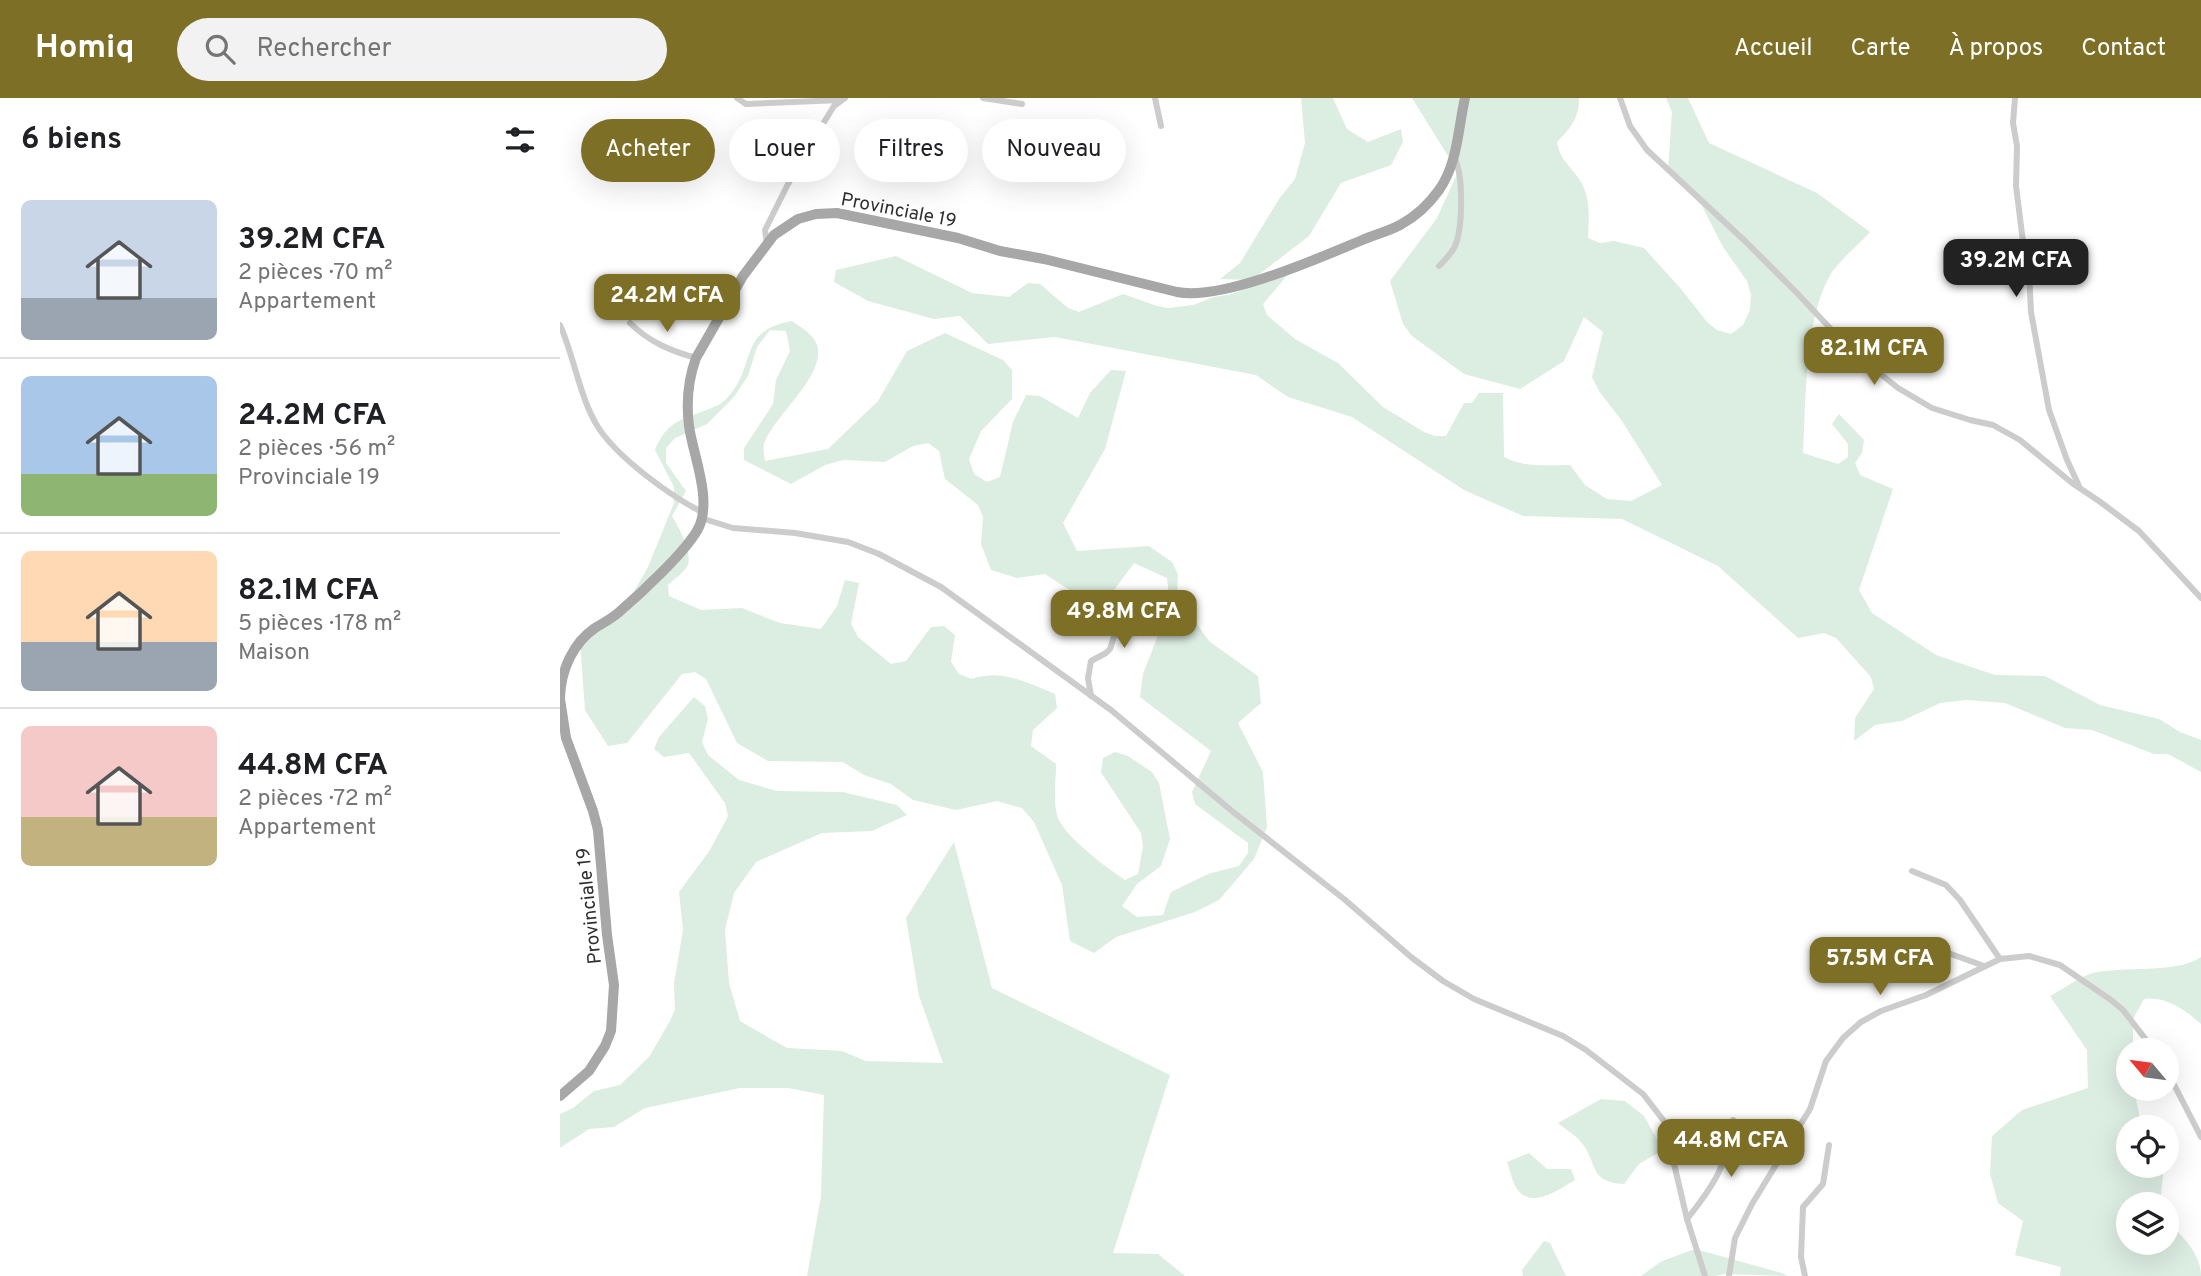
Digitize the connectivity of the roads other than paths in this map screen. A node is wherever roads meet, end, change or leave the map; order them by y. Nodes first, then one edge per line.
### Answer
1 (737, 98) edge
2 (983, 98) edge
3 (1155, 98) edge
4 (1465, 98) edge
5 (1620, 98) edge
6 (2015, 98) edge
7 (843, 99) edge
8 (1022, 104) dead end
9 (1161, 126) dead end
10 (1453, 156) junction
11 (767, 243) junction
12 (1439, 266) dead end
13 (629, 323) dead end
14 (560, 325) edge
15 (696, 358) junction
16 (2080, 488) junction
17 (702, 515) junction
18 (1141, 594) dead end
19 (2201, 598) edge
20 (1091, 696) junction
21 (560, 698) edge
22 (562, 731) edge
23 (1912, 871) dead end
24 (1867, 948) dead end
25 (2000, 959) junction
26 (1984, 966) junction
27 (2145, 1038) edge
28 (2179, 1094) edge
29 (560, 1096) edge
30 (1733, 1120) dead end
31 (2201, 1137) edge
32 (1829, 1145) dead end
33 (1687, 1219) junction
34 (1705, 1276) edge
35 (1729, 1276) edge
36 (1805, 1276) edge

1 - 7 street
2 - 8 street
3 - 9 street
4 - 10 main road, Provinciale 19
5 - 16 street
6 - 16 street
7 - 11 street
10 - 11 main road, Provinciale 19
10 - 12 street
11 - 15 main road, Provinciale 19
13 - 15 street
14 - 17 street
15 - 17 main road, Provinciale 19
16 - 19 street
17 - 20 street
17 - 21 main road, Provinciale 19
18 - 20 street
20 - 33 street
21 - 22 main road, Provinciale 19
22 - 29 main road, Provinciale 19
23 - 25 street
24 - 26 street
25 - 26 street
25 - 27 street
26 - 35 street
28 - 31 street
30 - 33 street
32 - 36 street
33 - 34 street

